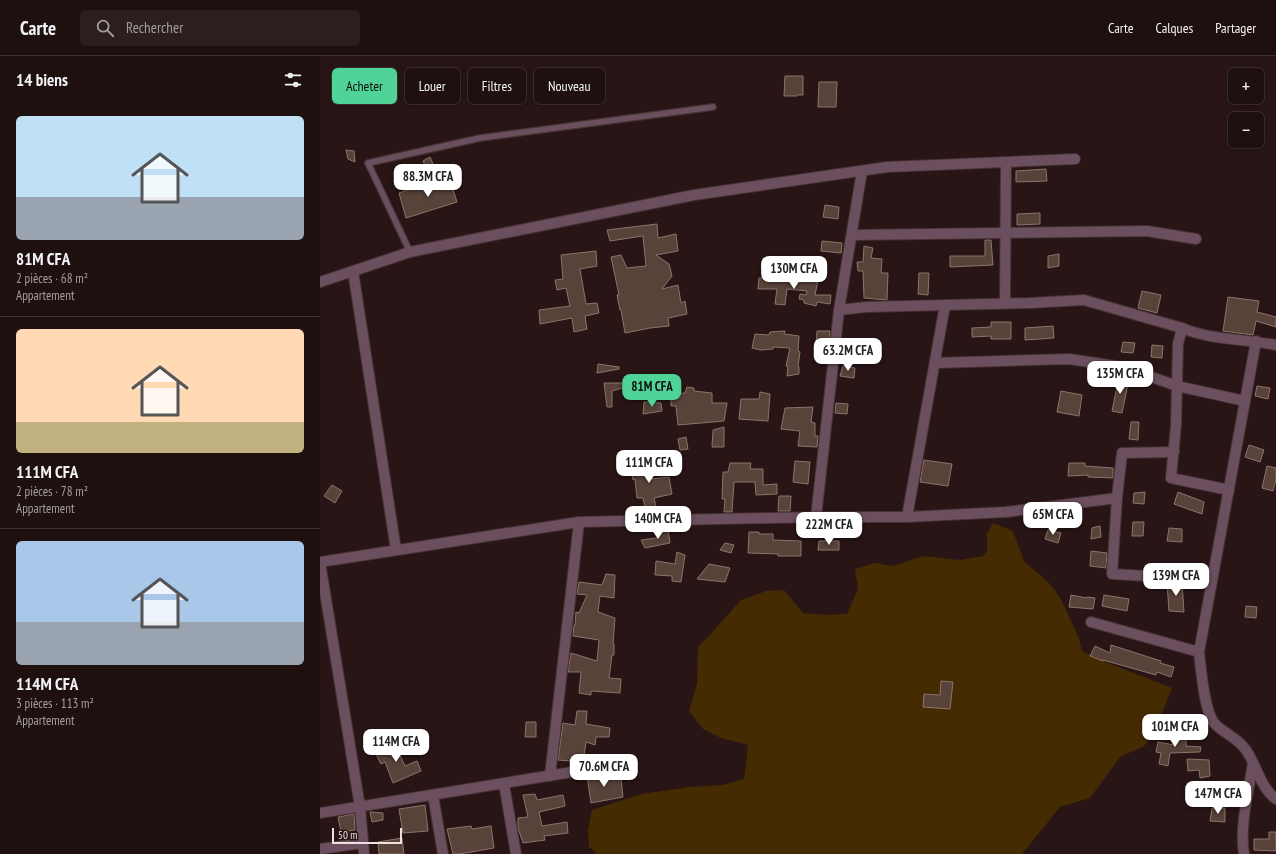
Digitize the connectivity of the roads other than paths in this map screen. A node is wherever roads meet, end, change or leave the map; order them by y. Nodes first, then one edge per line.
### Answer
1 (713, 107) dead end
2 (1075, 159) dead end
3 (1006, 162) junction
4 (862, 171) junction
5 (1005, 233) junction
6 (852, 235) junction
7 (1196, 239) dead end
8 (410, 252) junction
9 (353, 271) junction
10 (320, 282) edge
11 (1005, 303) junction
12 (946, 305) junction
13 (840, 310) junction
14 (1182, 328) junction
15 (1256, 341) junction
16 (1276, 345) edge
17 (935, 363) junction
18 (1177, 386) junction
19 (1245, 401) junction
20 (1174, 452) junction
21 (1229, 490) junction
22 (1117, 498) junction
23 (816, 517) junction
24 (907, 517) junction
25 (579, 522) junction
26 (396, 550) junction
27 (320, 562) edge
28 (1213, 576) junction
29 (1091, 622) dead end
30 (1199, 652) junction
31 (1253, 763) junction
32 (615, 766) dead end
33 (550, 776) junction
34 (504, 784) junction
35 (432, 795) junction
36 (1276, 799) edge
37 (360, 807) junction
38 (320, 813) edge
39 (363, 843) junction
40 (320, 849) edge
41 (364, 854) edge
42 (443, 854) edge
43 (516, 854) edge
44 (1244, 854) edge

1 - 8 lane
2 - 3 street
3 - 4 street
3 - 5 street
4 - 6 street
4 - 8 street
5 - 6 street
5 - 7 street
5 - 11 street
6 - 13 street
8 - 9 street
9 - 10 street
9 - 26 street
11 - 12 street
11 - 14 street
12 - 13 street
12 - 17 street
13 - 23 street
14 - 15 street
14 - 18 street
15 - 16 street
15 - 19 street
17 - 18 street
17 - 24 street
18 - 19 street
18 - 20 street
19 - 21 street
20 - 21 street
20 - 22 street
21 - 28 street
22 - 24 street
22 - 28 street
23 - 24 street
23 - 25 street
25 - 26 street
25 - 33 street
26 - 27 street
27 - 37 street
28 - 30 street
29 - 30 street
30 - 31 street
31 - 36 street
31 - 44 street
32 - 33 street
33 - 34 street
34 - 35 street
34 - 43 street
35 - 37 street
35 - 42 street
37 - 38 street
37 - 39 street
39 - 40 street
39 - 41 street

